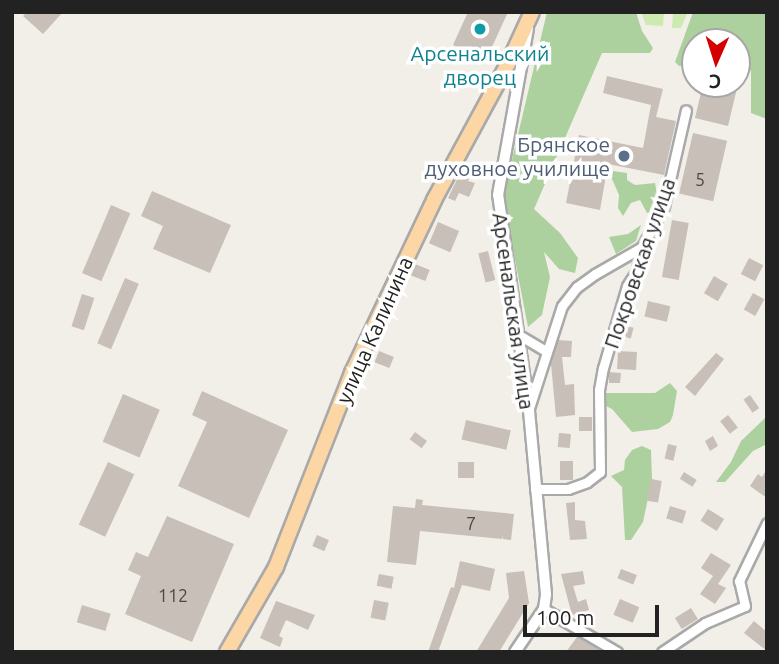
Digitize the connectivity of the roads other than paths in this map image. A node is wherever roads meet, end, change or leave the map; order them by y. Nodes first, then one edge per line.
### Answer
1 (531, 14) edge
2 (686, 110) dead end
3 (642, 247) junction
4 (519, 335) junction
5 (546, 351) junction
6 (529, 409) junction
7 (535, 489) junction
8 (767, 523) edge
9 (544, 609) junction
10 (227, 652) edge
11 (515, 652) edge
12 (617, 652) edge
13 (662, 652) edge

1 - 4 street, Арсенальская улица
1 - 10 main road, улица Калинина
2 - 3 street, Покровская улица
3 - 5 street
3 - 7 street, Покровская улица
4 - 5 street
4 - 6 street, Арсенальская улица
5 - 6 street
6 - 7 street, Арсенальская улица
7 - 9 street, Арсенальская улица
8 - 13 street
9 - 11 street
9 - 12 street

